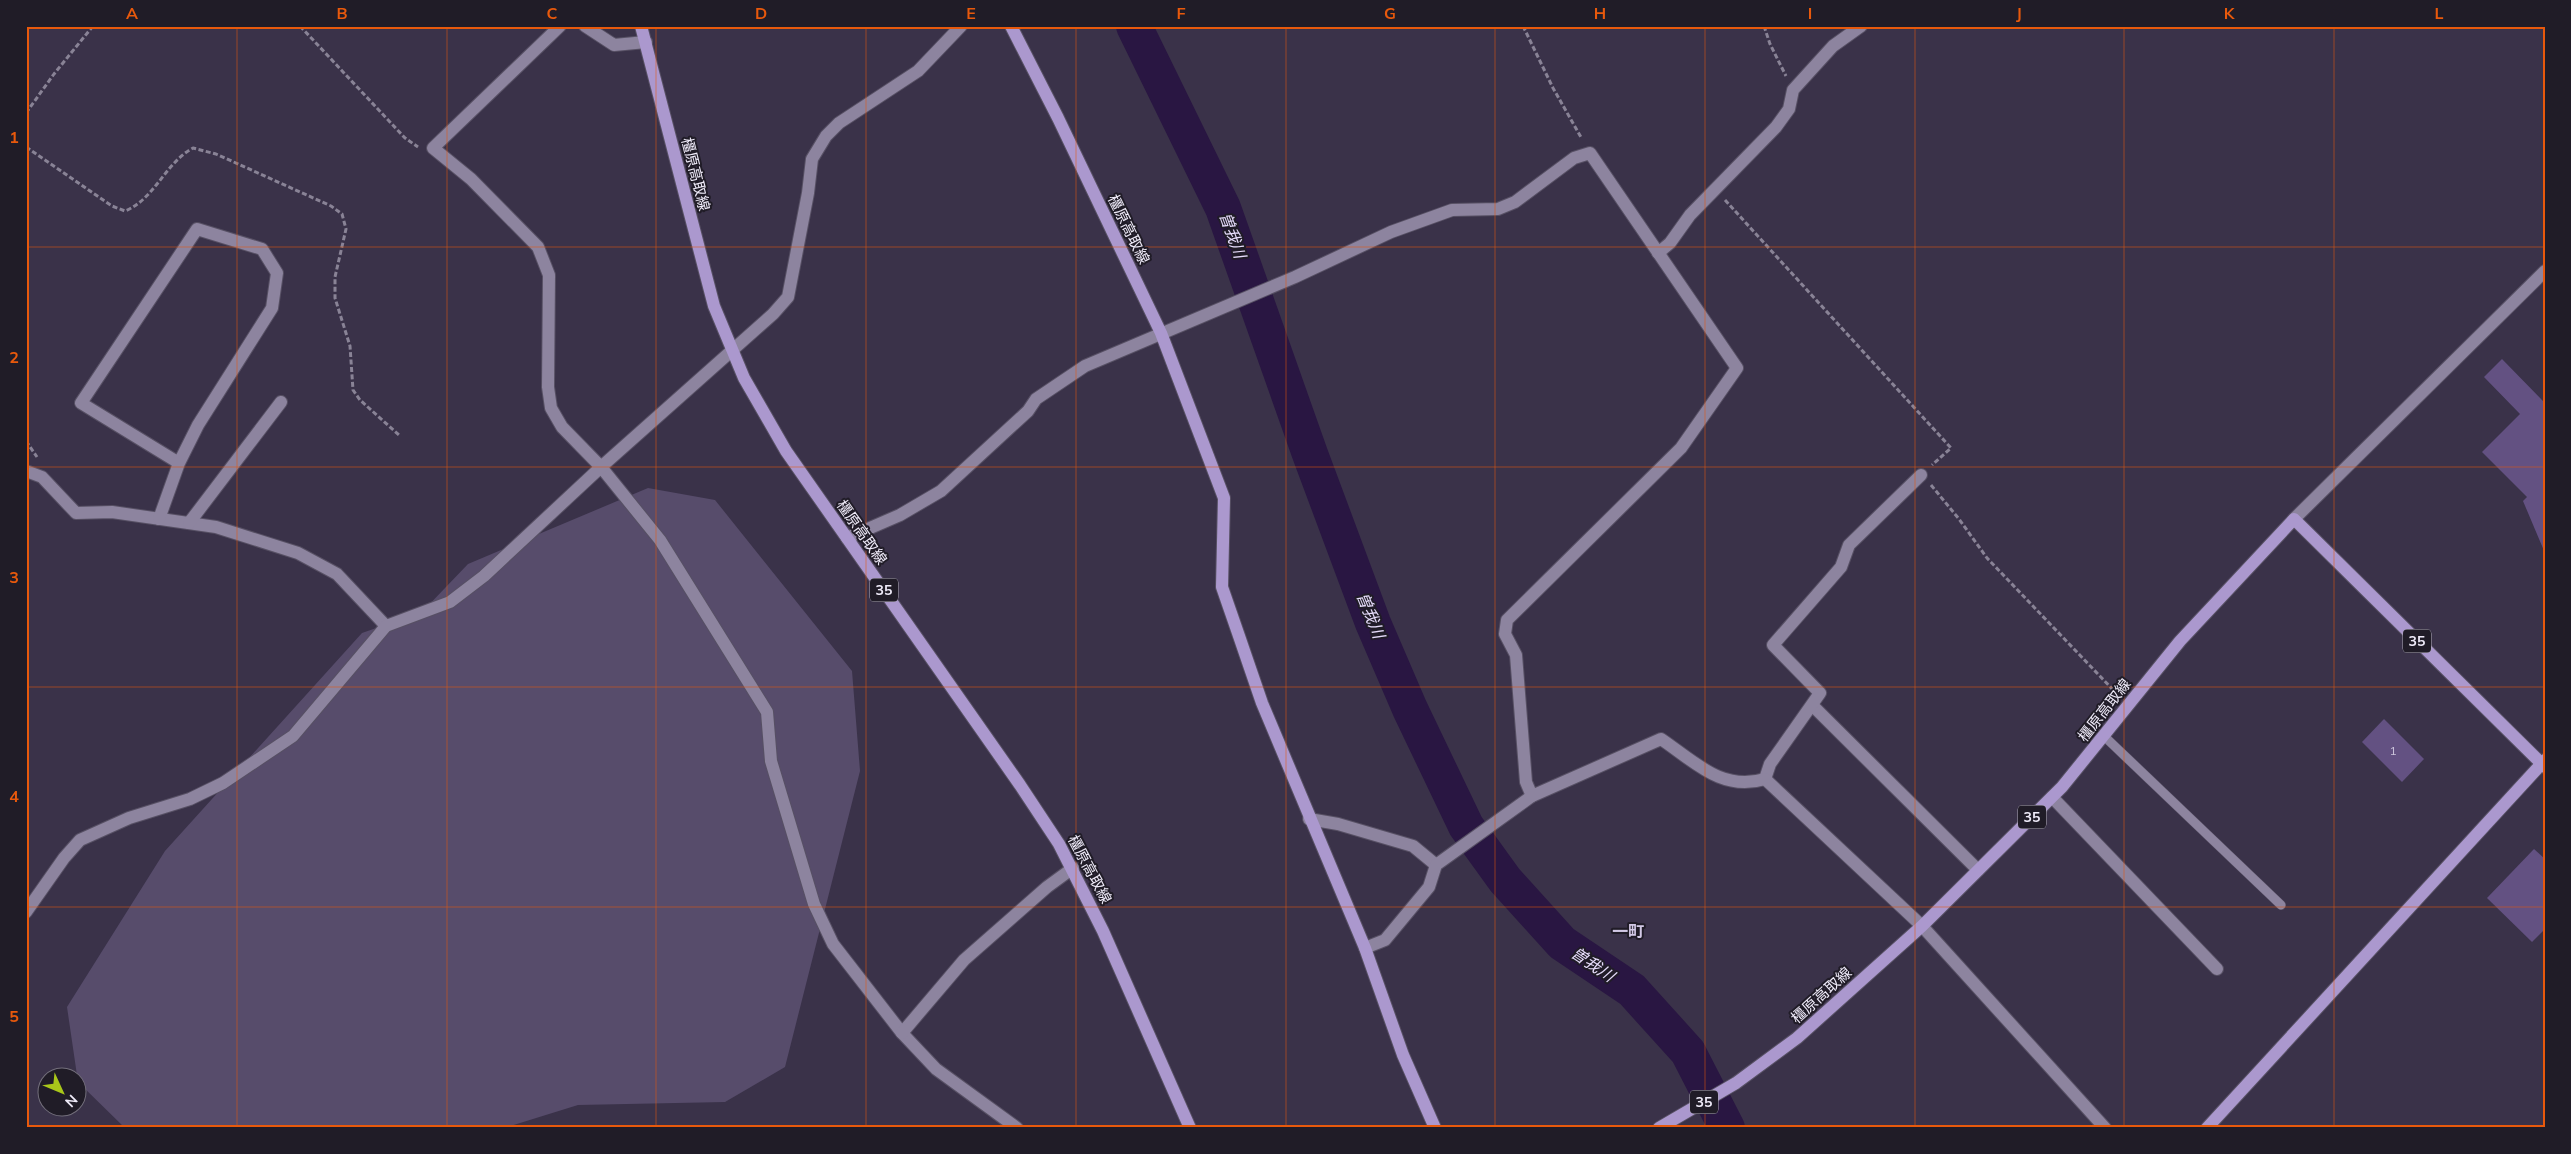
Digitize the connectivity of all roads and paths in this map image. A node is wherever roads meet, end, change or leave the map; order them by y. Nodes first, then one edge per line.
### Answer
1 (93, 26) edge
2 (300, 26) edge
3 (560, 26) edge
4 (585, 26) edge
5 (641, 26) edge
6 (961, 26) edge
7 (1011, 26) edge
8 (1523, 26) edge
9 (1764, 26) edge
10 (1861, 26) edge
11 (646, 42) junction
12 (1793, 90) junction
13 (26, 113) edge
14 (433, 148) junction
15 (1590, 153) junction
16 (1715, 189) junction
17 (1658, 253) junction
18 (2545, 271) edge
19 (1161, 333) junction
20 (731, 350) junction
21 (281, 402) dead end
22 (179, 463) junction
23 (601, 467) junction
24 (26, 471) edge
25 (1921, 475) junction
26 (159, 519) junction
27 (2294, 519) junction
28 (189, 524) junction
29 (847, 538) junction
30 (386, 626) junction
31 (1813, 706) junction
32 (2129, 706) junction
33 (2105, 737) junction
34 (2544, 764) edge
35 (1765, 779) junction
36 (1532, 796) junction
37 (2052, 797) junction
38 (1309, 819) junction
39 (1440, 862) junction
40 (1073, 868) junction
41 (1978, 870) junction
42 (2281, 905) dead end
43 (26, 912) edge
44 (1922, 926) junction
45 (1365, 948) junction
46 (2217, 968) dead end
47 (902, 1033) junction
48 (1017, 1128) edge
49 (1190, 1128) edge
50 (1435, 1128) edge
51 (1659, 1128) edge
52 (2105, 1128) edge
53 (2207, 1128) edge

1 - 13 path
2 - 14 path
3 - 14 street
4 - 11 street
5 - 11 main road, 橿原高取線 / 35
6 - 20 street
7 - 19 main road, 橿原高取線
8 - 15 path
9 - 12 path
10 - 12 street
11 - 20 main road, 橿原高取線 / 35
12 - 16 street
14 - 23 street
15 - 17 street
15 - 19 street
16 - 17 street
16 - 25 path
17 - 36 street
18 - 27 street
19 - 29 street
19 - 38 main road, 橿原高取線
20 - 23 street
20 - 29 main road, 橿原高取線 / 35
21 - 28 street
22 - 22 street
22 - 26 street
23 - 30 street
23 - 47 street
24 - 26 street
25 - 31 street
25 - 32 path
26 - 28 street
27 - 32 main road, 橿原高取線 / 35
27 - 34 main road, 35
28 - 30 street
29 - 40 main road, 橿原高取線 / 35
30 - 43 street
31 - 35 street
31 - 41 street
32 - 33 main road, 橿原高取線 / 35
33 - 37 main road, 橿原高取線 / 35
33 - 42 lane
34 - 53 main road, 35
35 - 36 street
35 - 44 street
36 - 39 street
37 - 41 main road, 橿原高取線 / 35
37 - 46 street
38 - 39 street
38 - 45 main road, 橿原高取線
39 - 45 street
40 - 47 street
40 - 49 main road, 橿原高取線 / 35
41 - 44 main road, 橿原高取線 / 35
44 - 51 main road, 橿原高取線 / 35
44 - 52 street
45 - 50 main road, 橿原高取線
47 - 48 street

